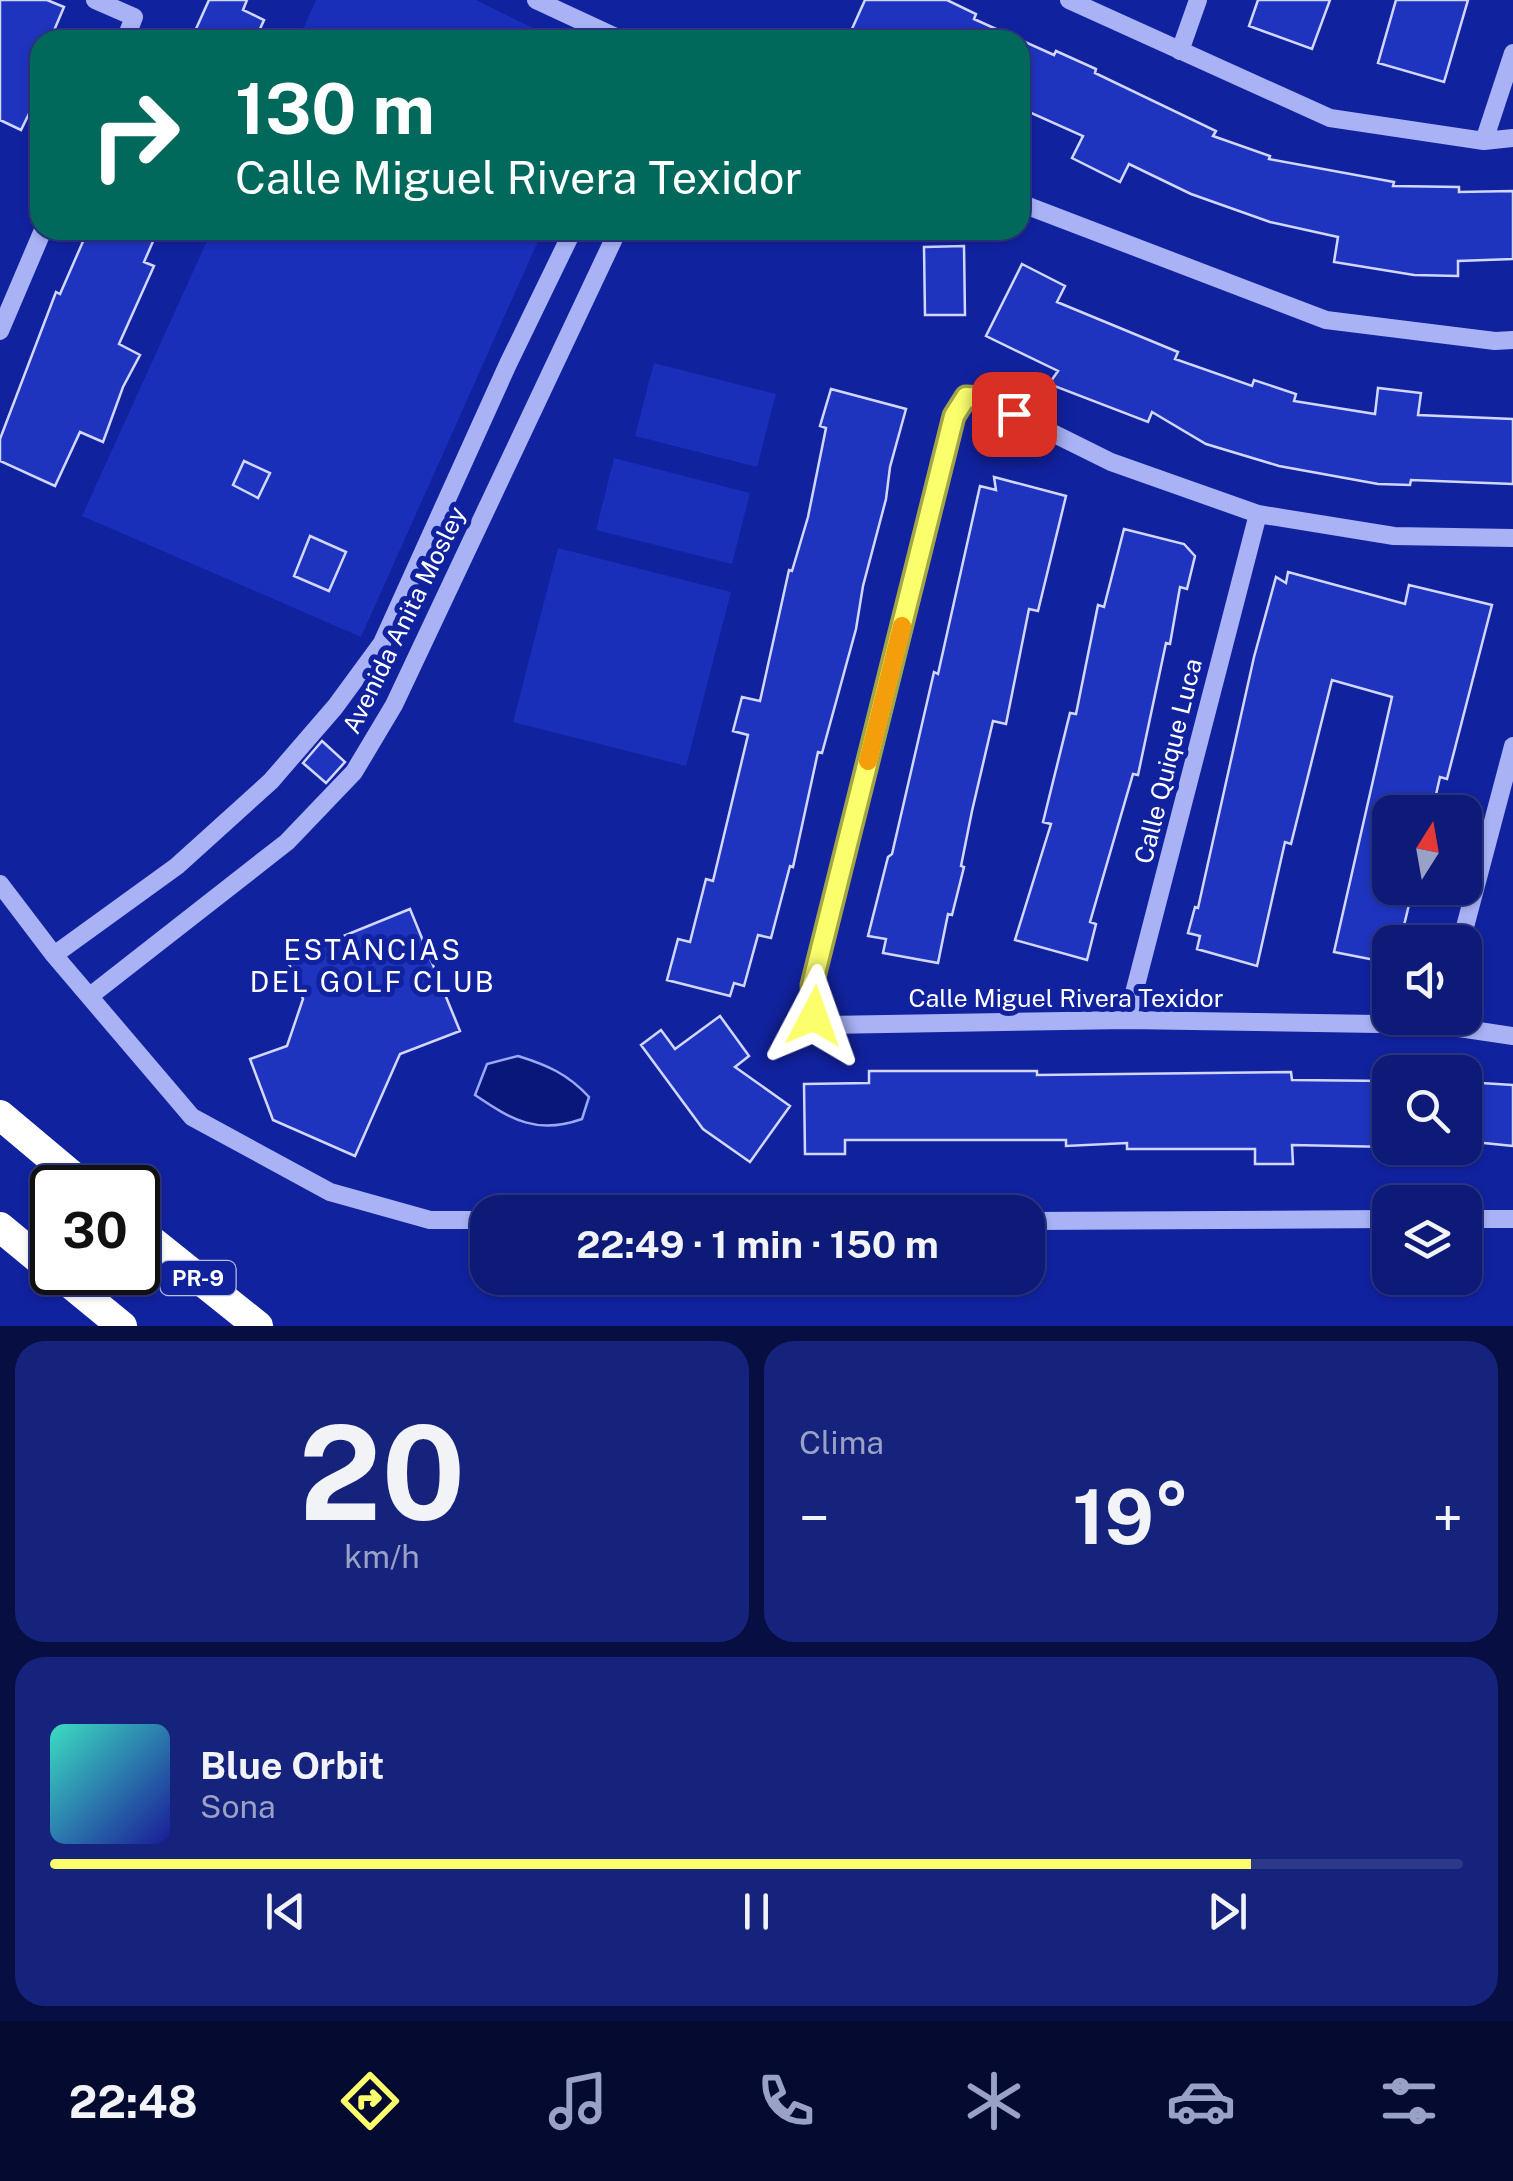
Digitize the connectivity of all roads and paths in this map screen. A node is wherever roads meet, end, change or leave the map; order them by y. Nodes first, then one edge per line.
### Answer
1 (95, 0) edge
2 (536, 0) edge
3 (1069, 0) edge
4 (1198, 0) edge
5 (129, 30) edge
6 (600, 30) edge
7 (1180, 51) junction
8 (1513, 53) edge
9 (1513, 138) edge
10 (1484, 141) junction
11 (1030, 207) edge
12 (39, 240) edge
13 (569, 240) edge
14 (613, 240) edge
15 (0, 331) edge
16 (1513, 340) edge
17 (1258, 514) junction
18 (1513, 538) edge
19 (1513, 746) edge
20 (0, 884) edge
21 (1466, 925) edge
22 (54, 955) junction
23 (90, 996) junction
24 (1127, 1020) junction
25 (1372, 1021) edge
26 (1482, 1030) edge
27 (1513, 1036) edge
28 (0, 1115) edge
29 (60, 1165) edge
30 (1482, 1219) edge
31 (1513, 1219) edge
32 (470, 1220) edge
33 (1372, 1220) edge
34 (1045, 1221) edge
35 (0, 1227) edge
36 (160, 1248) edge
37 (30, 1251) edge
38 (84, 1295) edge
39 (122, 1326) edge
40 (258, 1326) edge

1 - 5 street
2 - 6 street
3 - 7 street
4 - 7 street
7 - 10 street
8 - 10 street
9 - 10 street
11 - 16 street
12 - 15 street
13 - 22 street, Avenida Anita Mosley
14 - 23 street, Avenida Anita Mosley
17 - 18 street, Calle Miguel Rivera Texidor
17 - 24 street, Calle Quique Luca
17 - 24 street, Calle Miguel Rivera Texidor
19 - 21 street
20 - 22 street
22 - 23 street
23 - 32 street
24 - 25 street, Calle Miguel Rivera Texidor
26 - 27 street, Calle Miguel Rivera Texidor
28 - 29 highway
30 - 31 street
33 - 34 street
35 - 37 highway
36 - 40 highway, PR-9
38 - 39 highway

